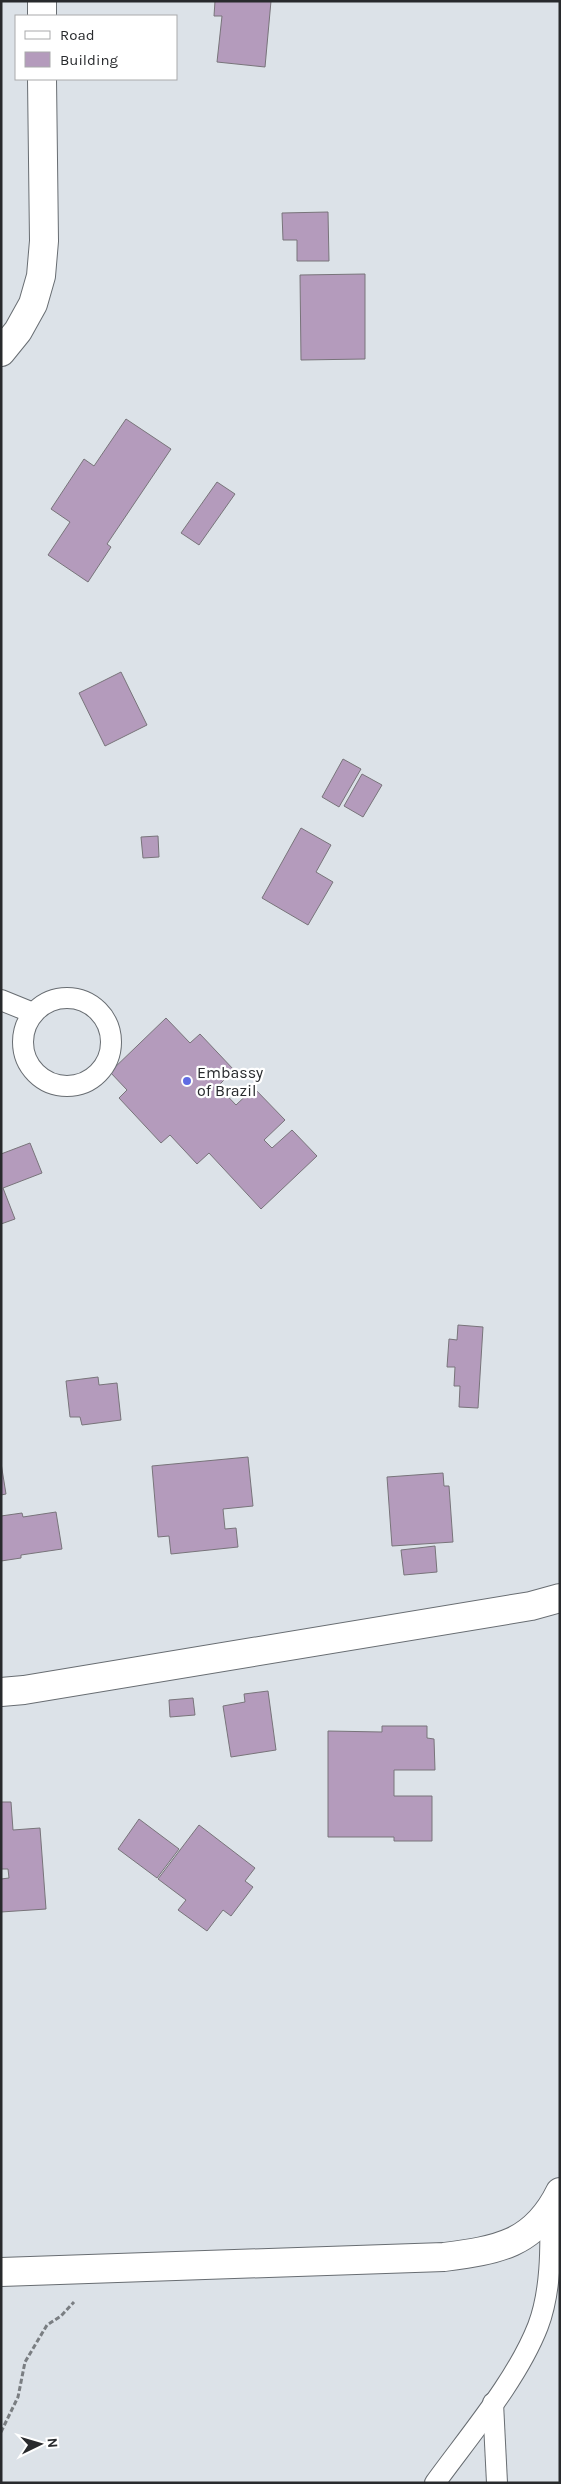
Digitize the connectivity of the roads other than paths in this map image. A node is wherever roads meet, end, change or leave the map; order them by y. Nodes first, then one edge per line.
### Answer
1 (42, 1) edge
2 (42, 15) edge
3 (42, 80) edge
4 (1, 352) edge
5 (1, 1000) edge
6 (34, 1012) junction
7 (560, 1598) edge
8 (1, 1692) edge
9 (555, 2202) edge
10 (1, 2272) edge
11 (493, 2402) junction
12 (435, 2483) edge
13 (497, 2483) edge

1 - 2 street
3 - 4 street
5 - 6 lane
6 - 6 lane
7 - 8 street
9 - 10 street
9 - 11 lane
11 - 12 lane
11 - 13 lane

